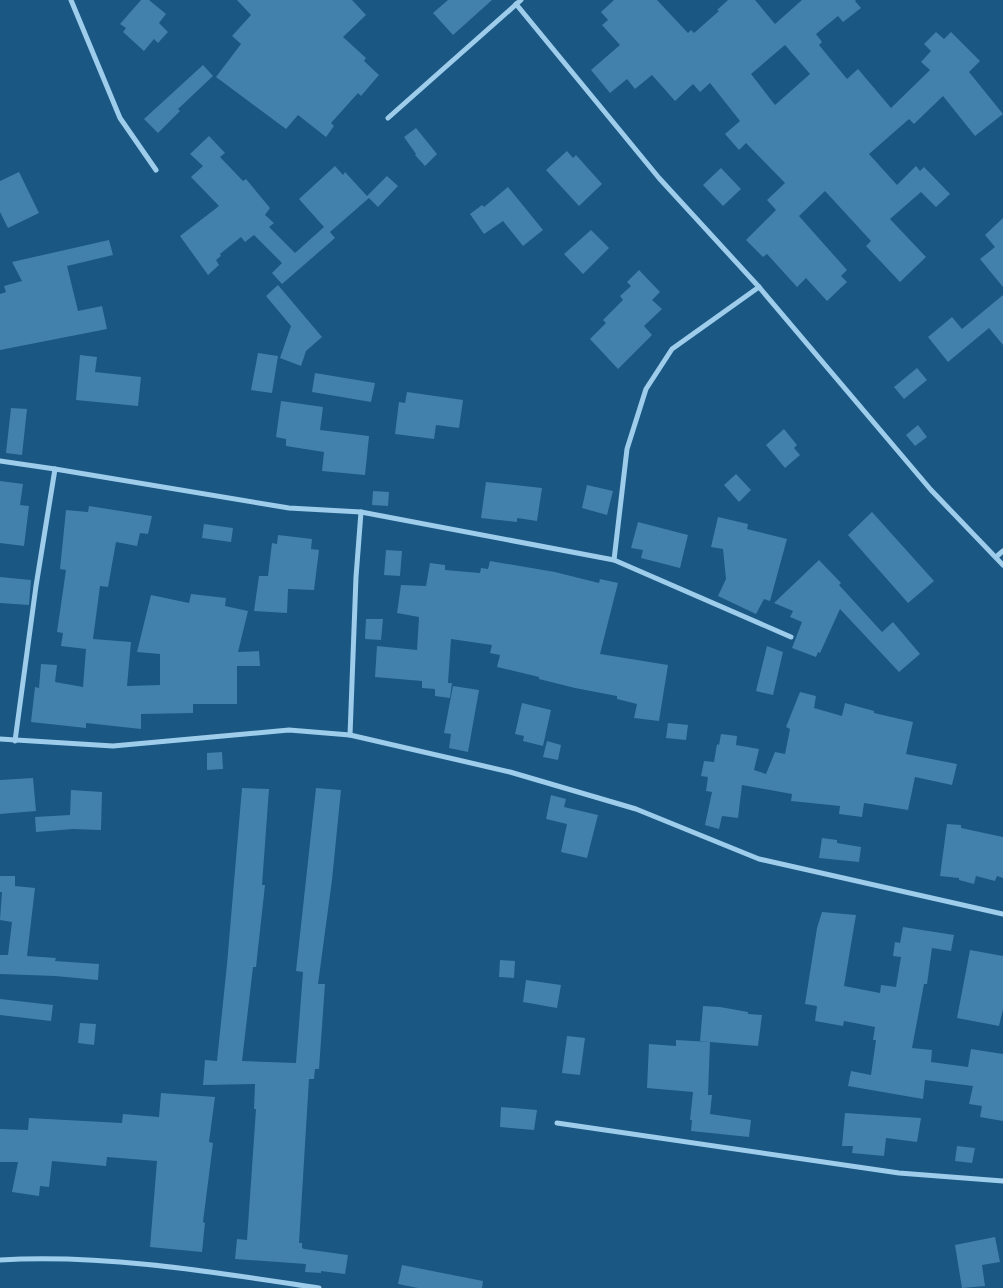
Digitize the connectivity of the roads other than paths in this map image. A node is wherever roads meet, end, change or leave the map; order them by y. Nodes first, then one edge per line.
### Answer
1 (71, 0) edge
2 (521, 0) edge
3 (516, 4) junction
4 (388, 118) dead end
5 (156, 170) dead end
6 (759, 286) junction
7 (0, 461) edge
8 (55, 468) junction
9 (360, 512) junction
10 (1003, 551) edge
11 (996, 557) junction
12 (614, 560) junction
13 (1003, 566) edge
14 (791, 637) dead end
15 (350, 735) junction
16 (0, 739) edge
17 (16, 740) junction
18 (1003, 914) edge
19 (557, 1123) dead end
20 (1003, 1181) edge
21 (0, 1260) edge
22 (319, 1288) edge

1 - 5 street
2 - 3 street
3 - 4 street
3 - 6 street
6 - 11 street
6 - 12 street
7 - 8 street
8 - 9 street
8 - 17 street
9 - 12 street
9 - 15 street
10 - 11 street
11 - 13 street
12 - 14 street
15 - 17 street
15 - 18 street
16 - 17 street
19 - 20 street
21 - 22 street

